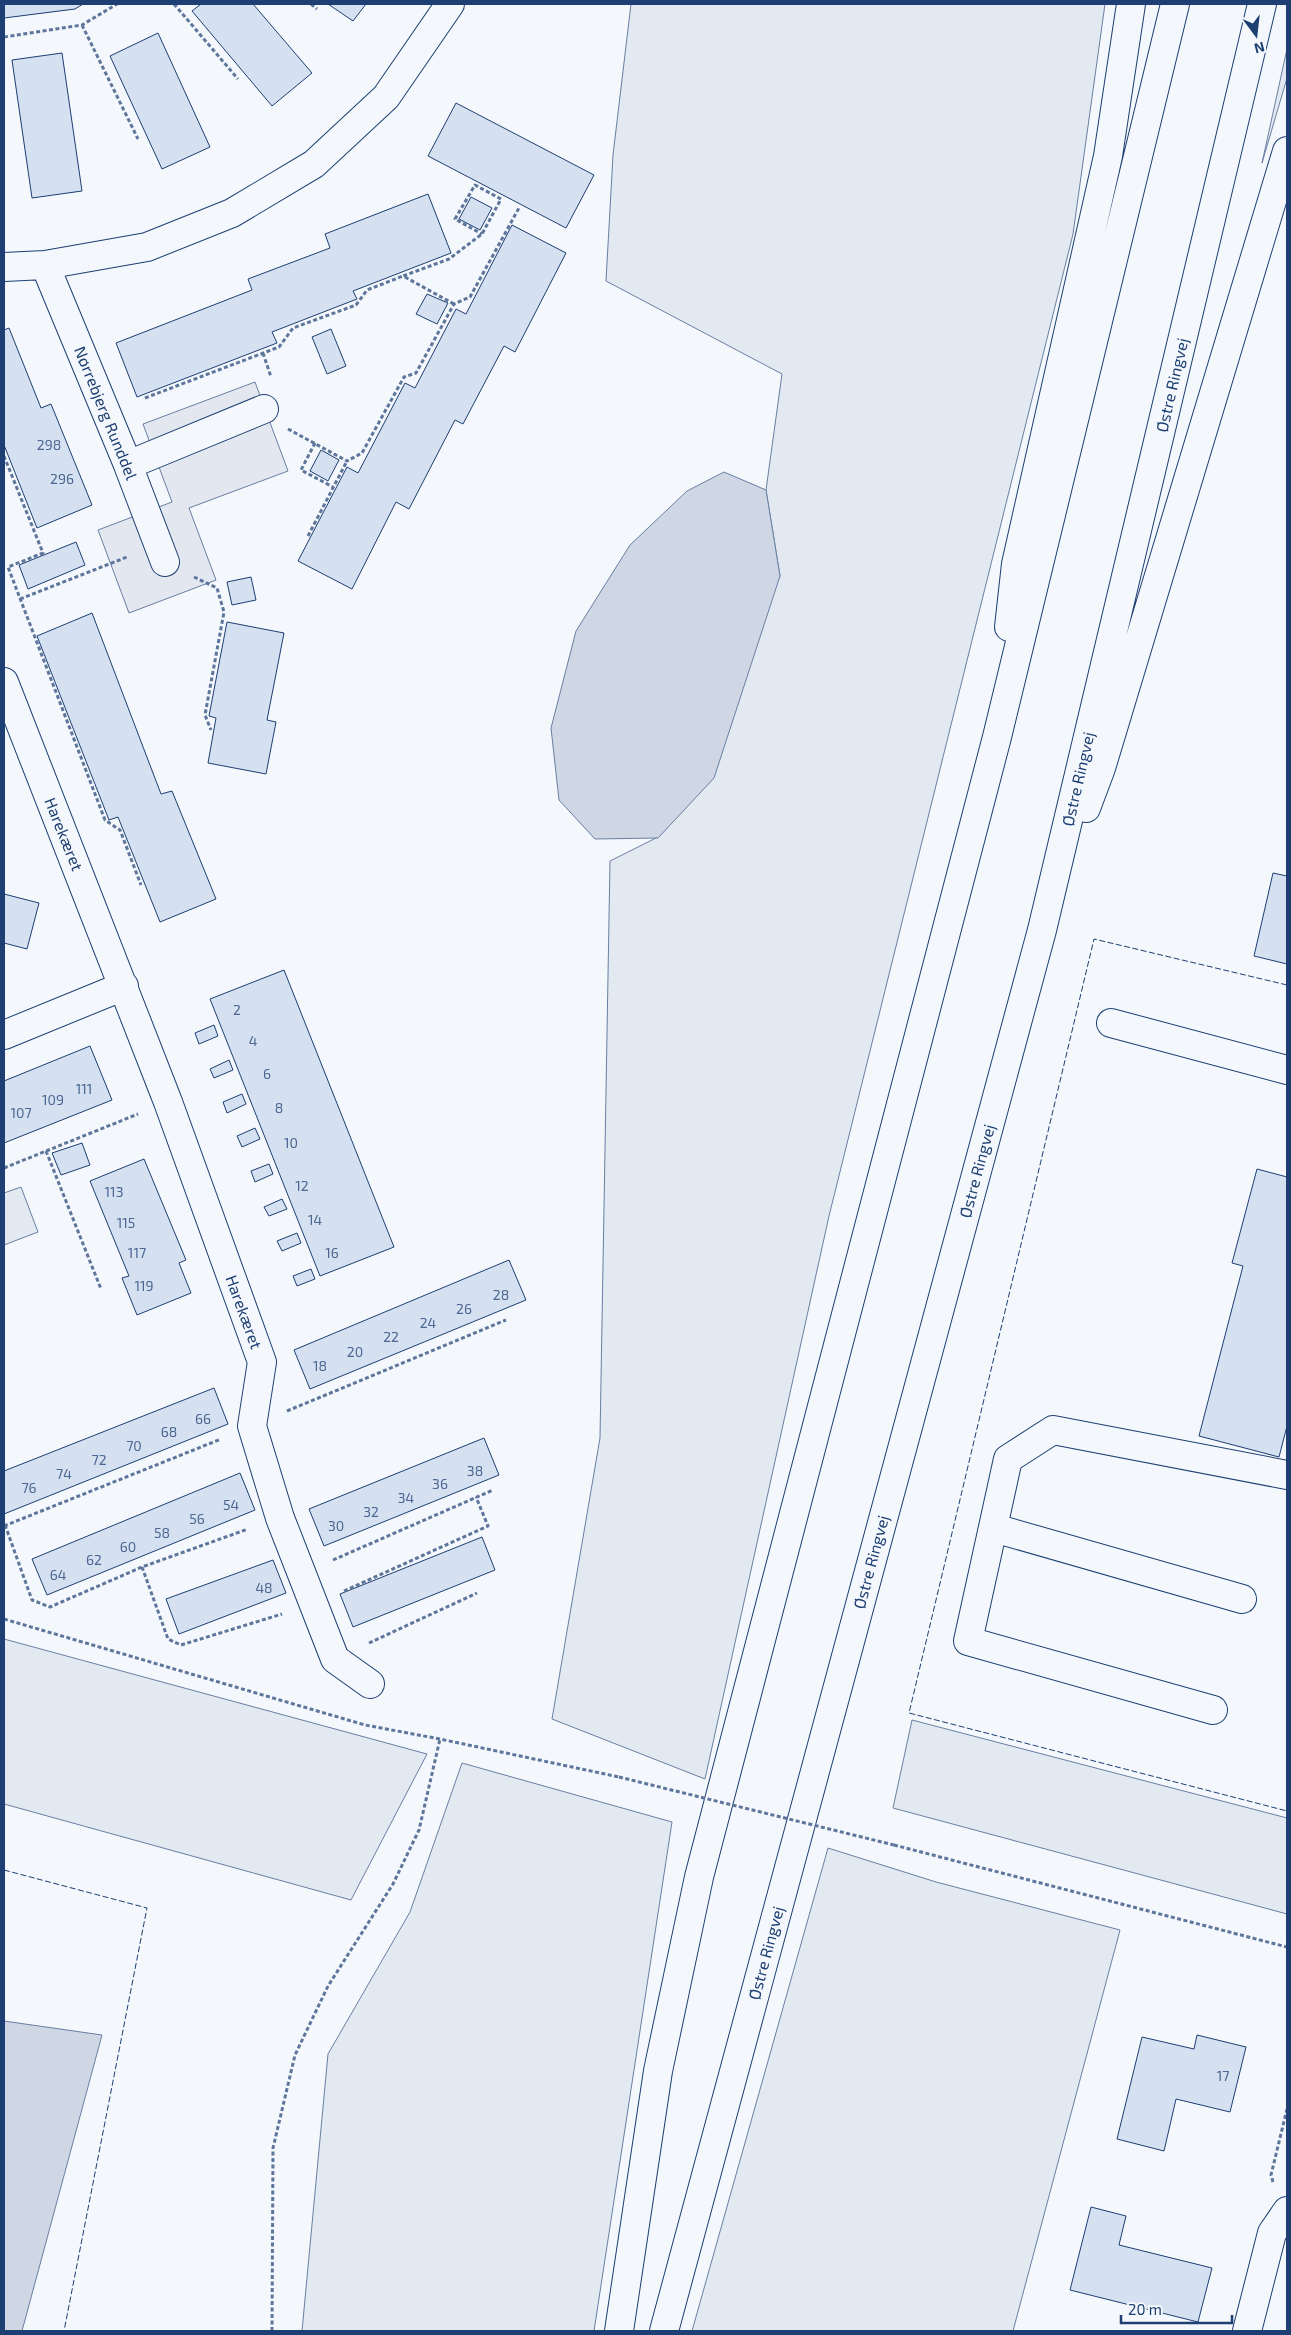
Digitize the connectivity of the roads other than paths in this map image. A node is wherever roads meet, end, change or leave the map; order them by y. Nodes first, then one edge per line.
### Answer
1 (450, 4) edge
2 (1131, 4) edge
3 (1175, 4) edge
4 (1262, 4) edge
5 (1287, 151) edge
6 (46, 266) junction
7 (4, 267) edge
8 (261, 411) road end
9 (128, 465) junction
10 (161, 553) road end
11 (4, 682) edge
12 (997, 737) junction
13 (1042, 930) junction
14 (124, 986) junction
15 (1111, 1023) dead end
16 (4, 1035) edge
17 (1287, 1070) edge
18 (1287, 1474) edge
19 (994, 1528) junction
20 (1242, 1599) dead end
21 (370, 1684) dead end
22 (1213, 1710) dead end
23 (1285, 2212) edge
24 (619, 2331) edge
25 (664, 2331) edge
26 (1247, 2331) edge

1 - 6 main road
2 - 12 main road
3 - 12 main road
4 - 13 main road, Østre Ringvej
5 - 13 main road
6 - 7 main road
6 - 9 main road, Nørrebjerg Runddel
8 - 9 main road
9 - 10 main road, Nørrebjerg Runddel
11 - 14 main road, Harekæret
12 - 24 main road
13 - 25 main road, Østre Ringvej
14 - 16 main road
14 - 21 main road, Harekæret
15 - 17 main road
18 - 19 main road
19 - 20 main road
19 - 22 main road
23 - 26 main road

